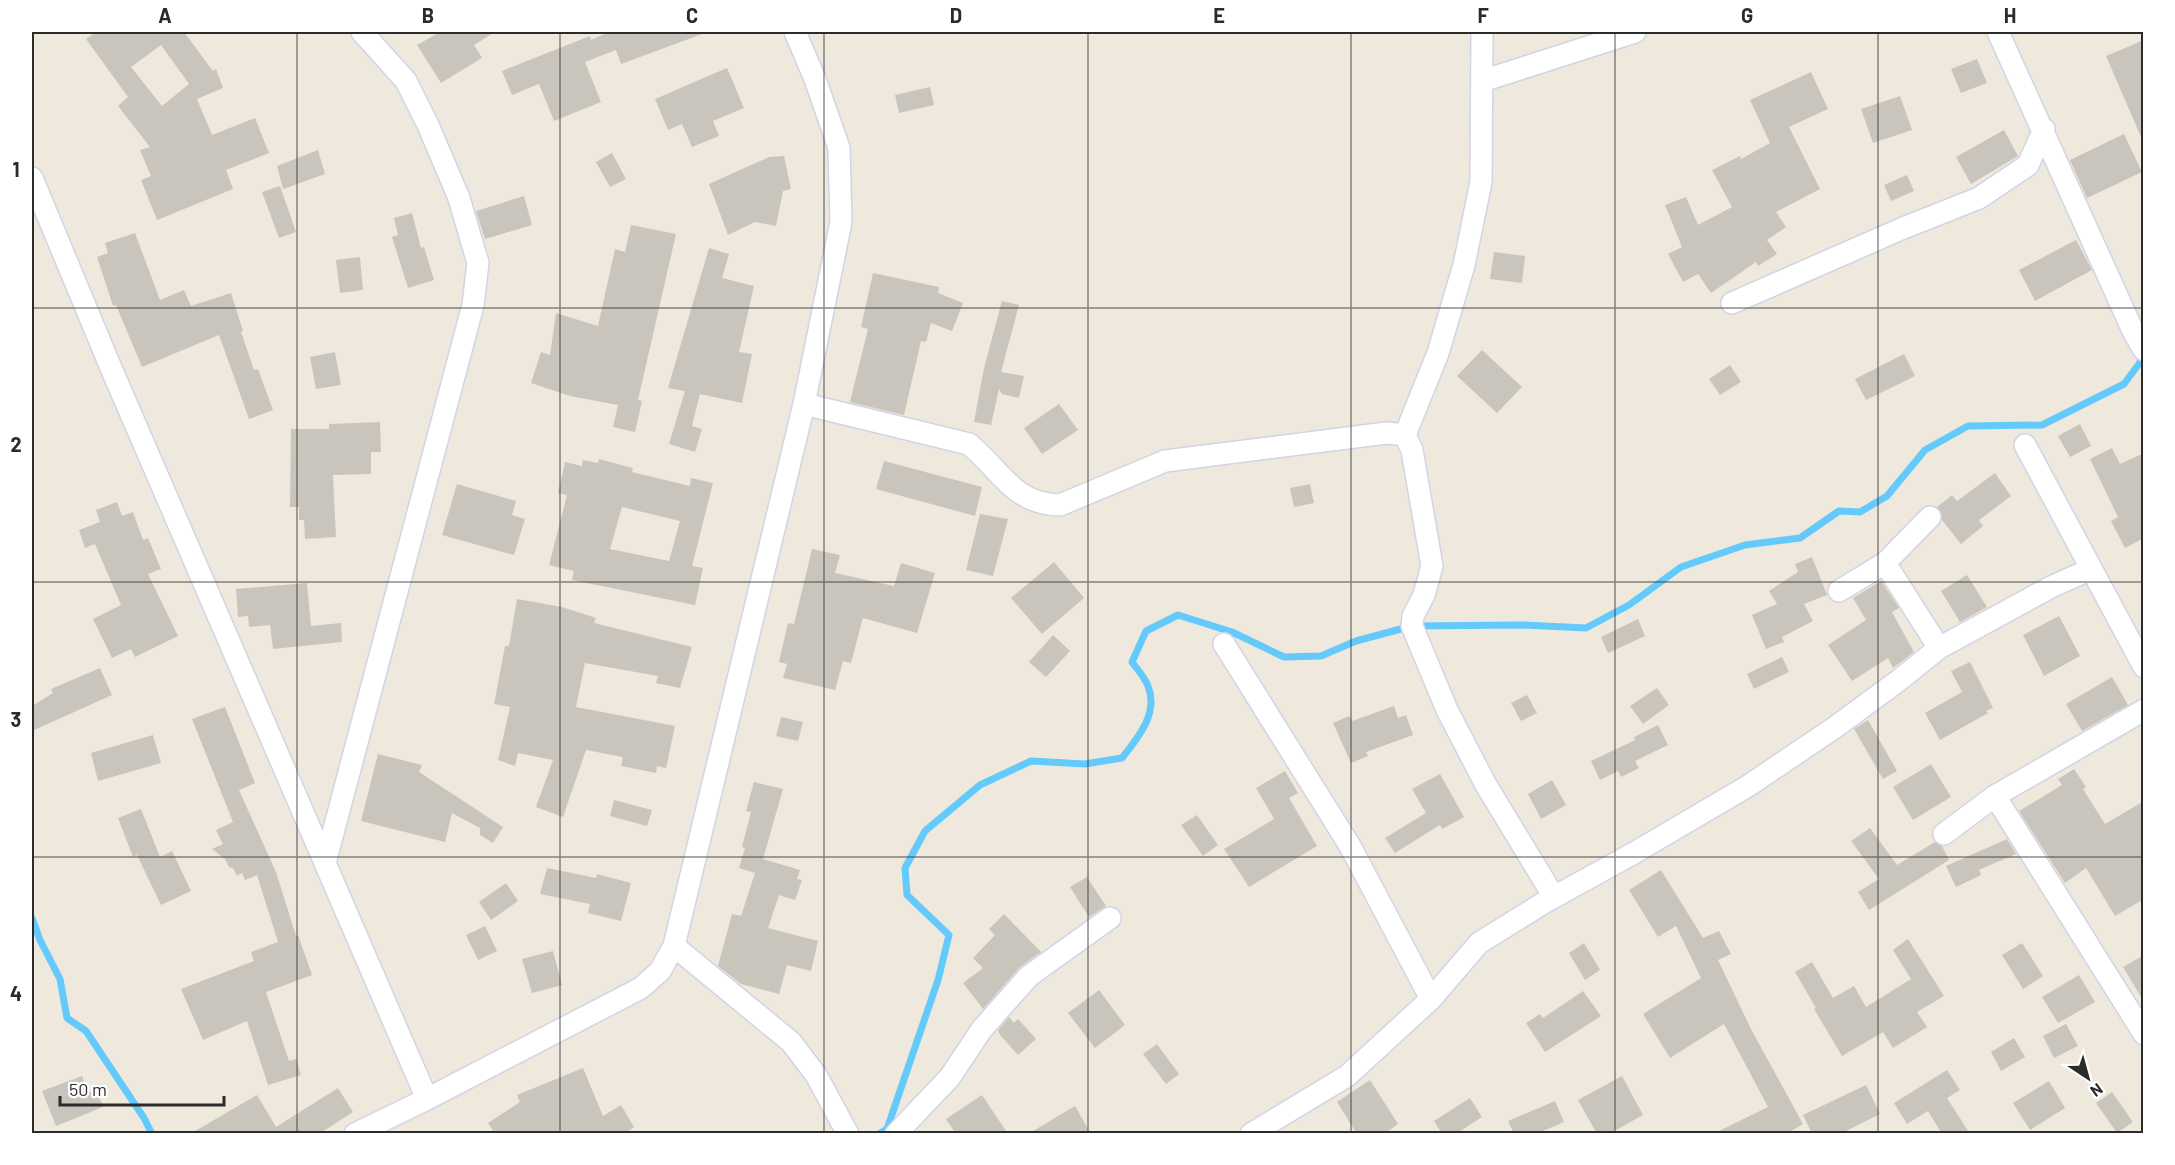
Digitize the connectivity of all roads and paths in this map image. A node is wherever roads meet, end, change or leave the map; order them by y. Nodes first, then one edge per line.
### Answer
1 (362, 32) edge
2 (795, 32) edge
3 (1482, 32) edge
4 (1635, 32) edge
5 (1998, 32) edge
6 (1482, 81) junction
7 (2044, 129) junction
8 (32, 178) edge
9 (1732, 303) dead end
10 (2144, 350) edge
11 (804, 404) junction
12 (1405, 435) junction
13 (2025, 445) dead end
14 (1930, 517) dead end
15 (1885, 563) junction
16 (2091, 569) junction
17 (1839, 591) dead end
18 (1224, 644) dead end
19 (1939, 648) junction
20 (2144, 667) edge
21 (2144, 710) edge
22 (1995, 796) junction
23 (1944, 834) dead end
24 (325, 863) junction
25 (1554, 897) junction
26 (1110, 918) dead end
27 (674, 946) junction
28 (1431, 999) junction
29 (2144, 1034) edge
30 (427, 1099) junction
31 (355, 1134) edge
32 (848, 1134) edge
33 (896, 1134) edge
34 (1251, 1134) edge

1 - 24 street
2 - 11 street
3 - 6 street
4 - 6 street
5 - 7 street
6 - 12 street
7 - 9 street
7 - 10 street
8 - 24 street
11 - 12 street
11 - 27 street
12 - 25 street
13 - 16 street
14 - 15 street
15 - 17 street
15 - 19 street
16 - 19 street
16 - 20 street
18 - 28 street
19 - 25 street
21 - 22 street
22 - 23 street
22 - 29 street
24 - 30 street
25 - 28 street
26 - 33 street
27 - 30 street
27 - 32 street
28 - 34 street
30 - 31 street

